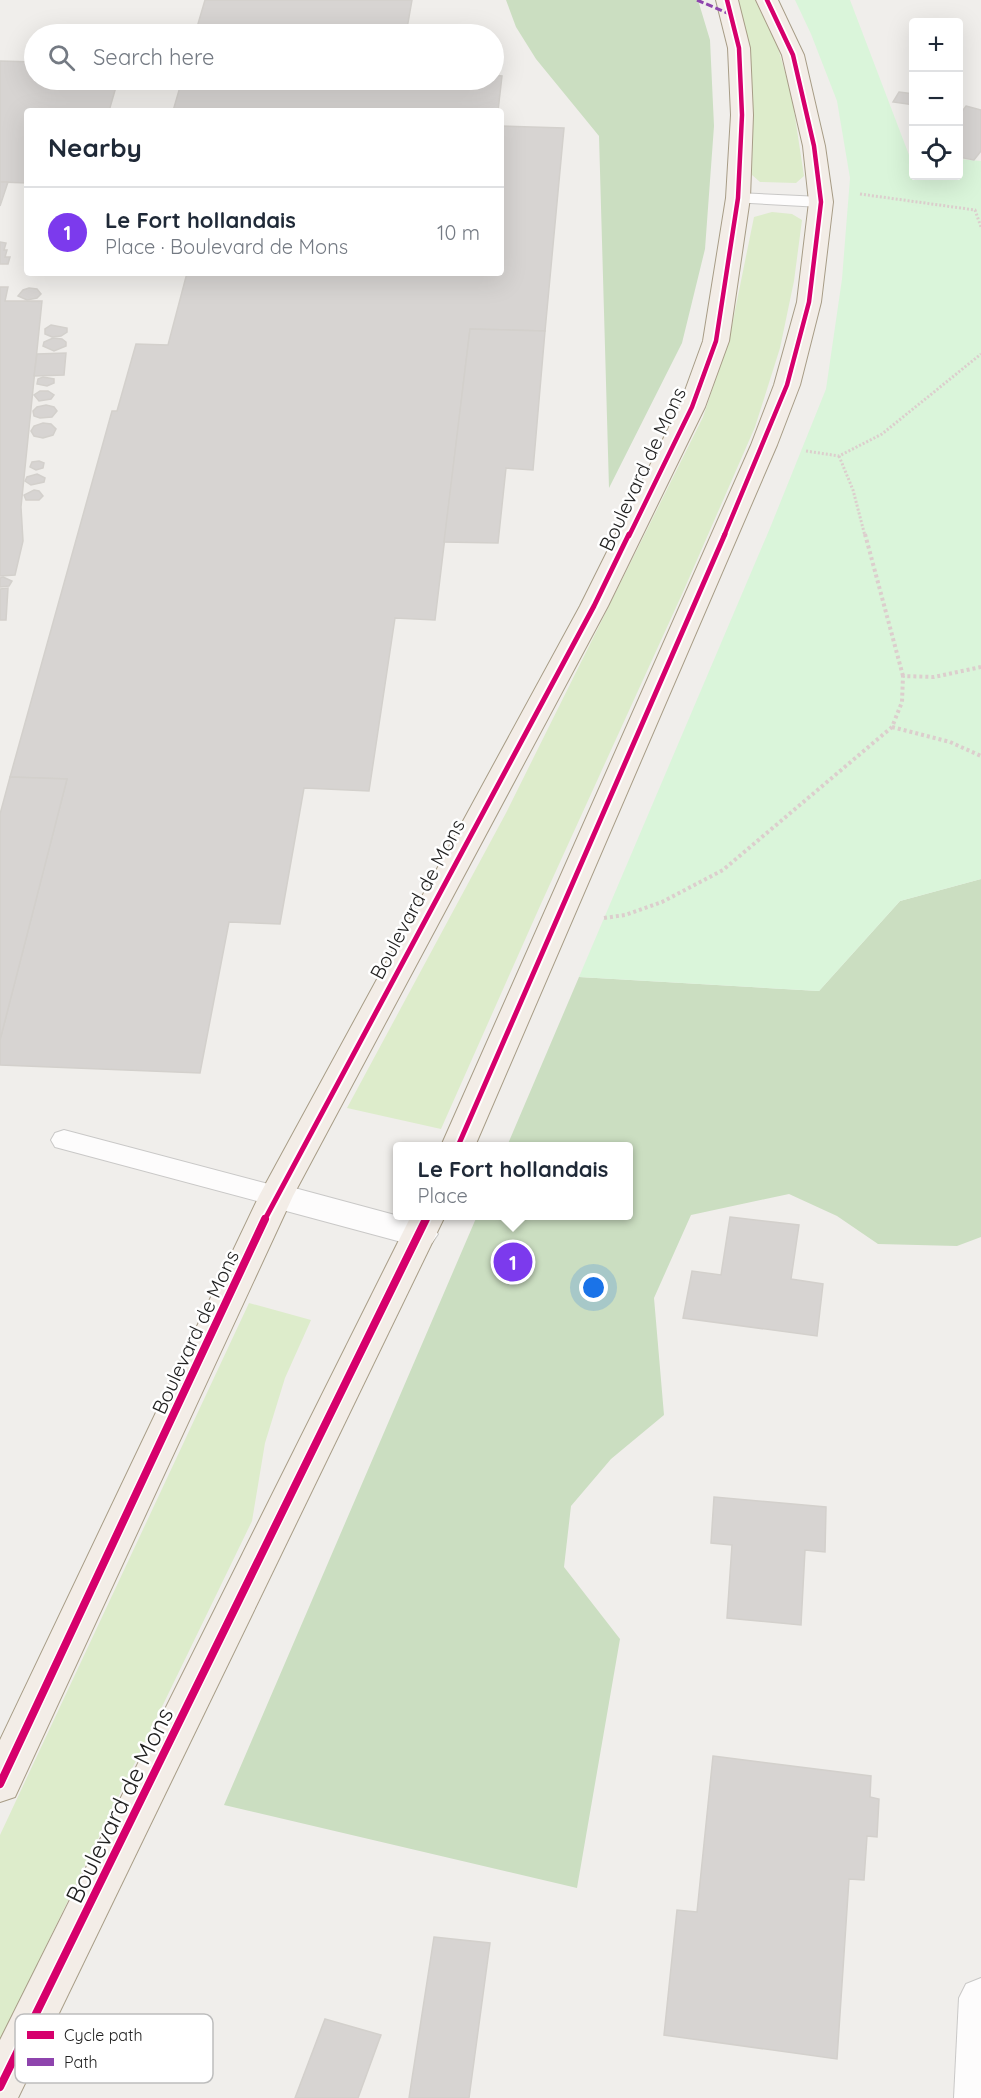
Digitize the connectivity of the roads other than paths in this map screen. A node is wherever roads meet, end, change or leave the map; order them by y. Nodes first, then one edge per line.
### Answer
1 (728, 0) edge
2 (767, 0) edge
3 (821, 195) junction
4 (738, 198) junction
5 (64, 1140) dead end
6 (460, 1142) edge
7 (276, 1196) junction
8 (393, 1219) edge
9 (398, 1220) edge
10 (424, 1225) edge
11 (0, 1784) edge
12 (981, 1998) edge
13 (36, 2014) edge
14 (15, 2057) edge
15 (0, 2087) edge
16 (976, 2098) edge

1 - 4 main road, Boulevard de Mons
2 - 3 main road
3 - 4 lane
3 - 6 main road
4 - 7 main road, Boulevard de Mons
5 - 7 lane
7 - 8 street
7 - 11 main road, Boulevard de Mons
9 - 10 street
10 - 13 main road, Boulevard de Mons
12 - 16 street
14 - 15 main road, Boulevard de Mons

